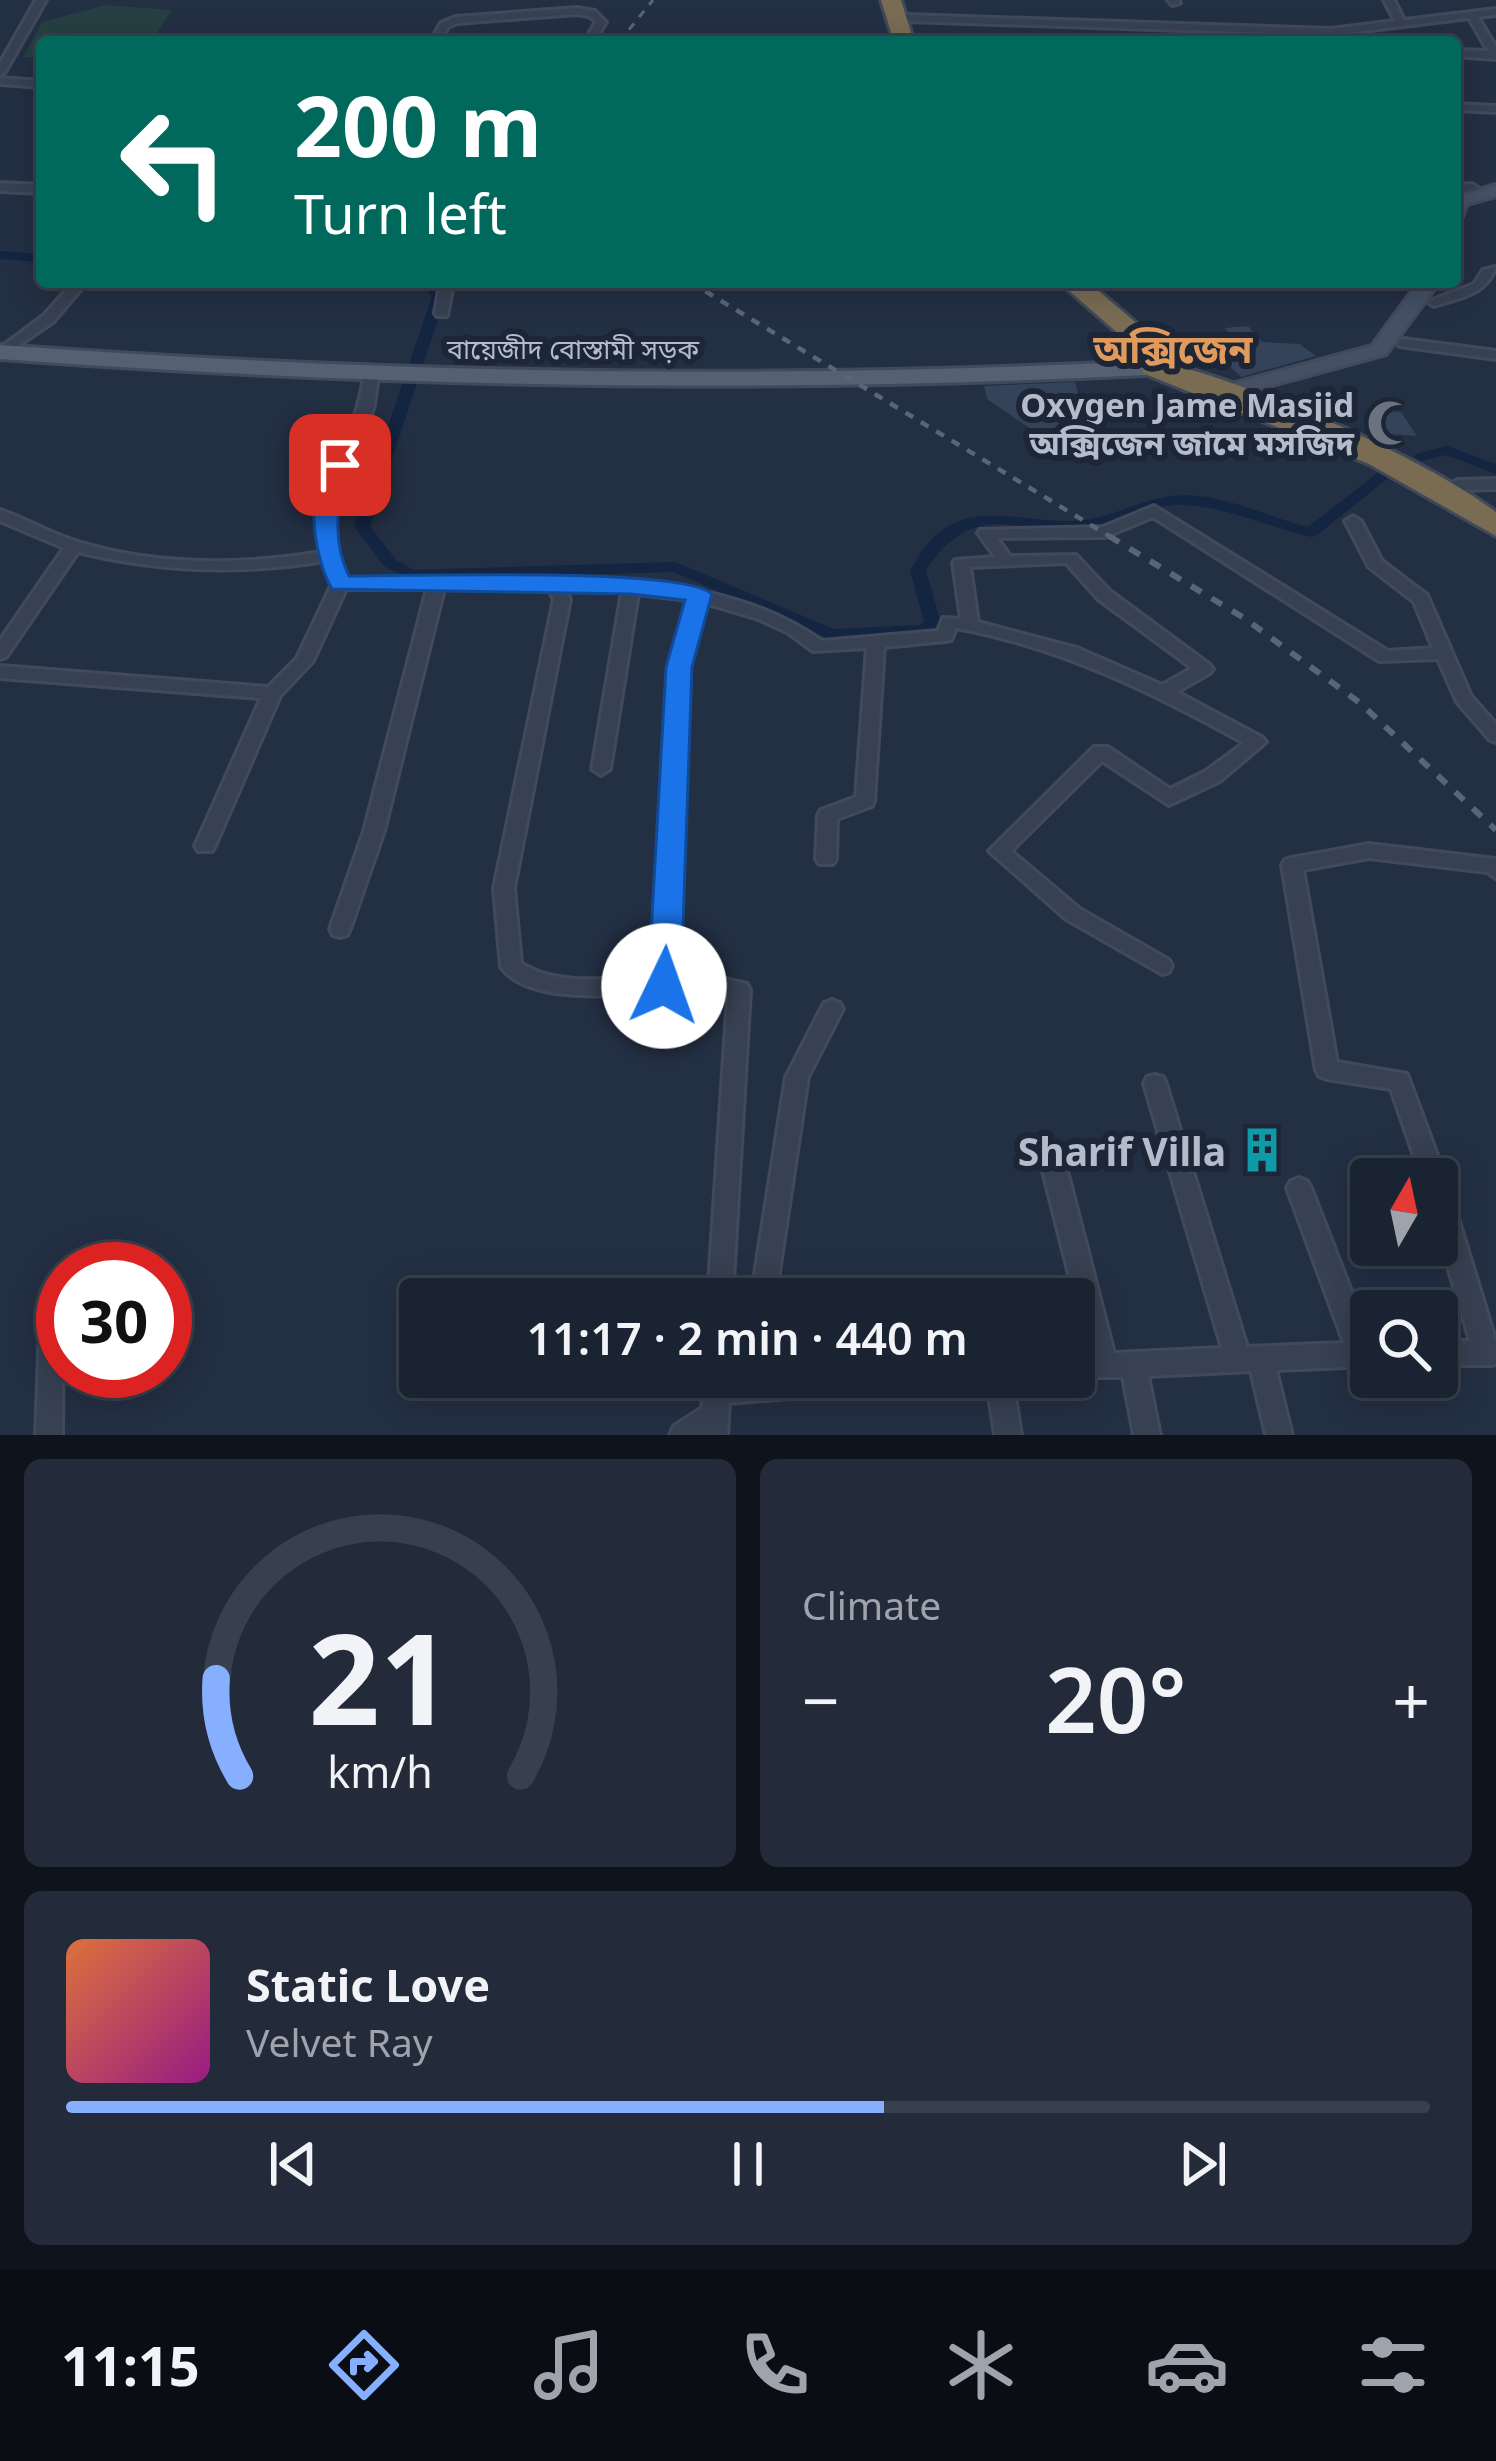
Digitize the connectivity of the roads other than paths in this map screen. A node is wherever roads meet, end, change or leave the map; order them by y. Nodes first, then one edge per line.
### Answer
1 (41, 0) edge
2 (890, 0) edge
3 (1389, 0) edge
4 (1450, 0) edge
5 (905, 9) edge
6 (1496, 12) edge
7 (1458, 16) junction
8 (1474, 18) dead end
9 (1402, 23) junction
10 (1208, 29) junction
11 (438, 36) edge
12 (593, 36) edge
13 (902, 36) edge
14 (1210, 36) edge
15 (1461, 53) edge
16 (1496, 55) edge
17 (0, 77) edge
18 (36, 83) edge
19 (1461, 106) edge
20 (1496, 109) edge
21 (1496, 186) edge
22 (0, 187) edge
23 (36, 189) edge
24 (1461, 190) edge
25 (1461, 201) edge
26 (1496, 272) edge
27 (76, 288) edge
28 (444, 288) edge
29 (1065, 288) edge
30 (1078, 288) edge
31 (1461, 288) edge
32 (1436, 289) edge
33 (442, 313) dead end
34 (1404, 343) junction
35 (4, 348) edge
36 (1496, 355) edge
37 (1147, 357) junction
38 (382, 372) junction
39 (1246, 396) junction
40 (1493, 494) edge
41 (0, 515) edge
42 (1353, 521) dead end
43 (1496, 527) edge
44 (74, 546) junction
45 (327, 556) junction
46 (1006, 561) junction
47 (340, 584) junction
48 (555, 585) junction
49 (631, 586) junction
50 (436, 588) junction
51 (699, 594) junction
52 (970, 625) junction
53 (876, 644) junction
54 (0, 653) edge
55 (1442, 653) junction
56 (0, 671) edge
57 (1164, 691) junction
58 (272, 693) junction
59 (1496, 736) edge
60 (601, 769) dead end
61 (205, 846) dead end
62 (826, 859) dead end
63 (1496, 872) edge
64 (340, 929) dead end
65 (1162, 965) dead end
66 (664, 986) junction
67 (832, 1009) dead end
68 (1155, 1084) dead end
69 (1427, 1158) edge
70 (1053, 1162) dead end
71 (1299, 1188) dead end
72 (1458, 1253) edge
73 (721, 1278) edge
74 (766, 1278) edge
75 (1350, 1314) edge
76 (1491, 1353) edge
77 (1458, 1354) edge
78 (1350, 1355) edge
79 (1250, 1360) junction
80 (1133, 1364) junction
81 (1095, 1366) edge
82 (1106, 1366) junction
83 (50, 1398) edge
84 (725, 1398) edge
85 (1002, 1398) edge
86 (49, 1435) edge
87 (683, 1435) edge
88 (1008, 1435) edge
89 (1147, 1435) edge
90 (1279, 1435) edge

1 - 17 street
2 - 13 highway
3 - 9 street
4 - 7 street
5 - 10 street
6 - 7 street
7 - 9 street
8 - 16 street
9 - 10 street
10 - 14 street
11 - 12 street
15 - 16 street
17 - 18 street
19 - 20 street
21 - 24 main road
21 - 25 main road
22 - 23 street
26 - 31 street
27 - 35 street
28 - 33 street
29 - 37 highway
30 - 37 highway
32 - 34 main road
32 - 39 main road
34 - 36 street
34 - 39 main road
35 - 38 main road, বায়েজীদ বোস্তামী সড়ক
37 - 38 main road, বায়েজীদ বোস্তামী সড়ক
37 - 39 highway
37 - 43 highway
38 - 45 street
39 - 40 highway
41 - 44 street
42 - 55 street
44 - 45 street
44 - 54 street
45 - 47 street
46 - 52 street
46 - 55 street
46 - 57 street
47 - 50 street
47 - 58 street
48 - 49 street
48 - 50 street
48 - 66 street
49 - 51 street
49 - 60 street
50 - 64 street
51 - 53 street
51 - 66 street
52 - 53 street
52 - 57 street
53 - 62 street
55 - 59 street
56 - 58 street
57 - 65 street
58 - 61 street
63 - 69 street
66 - 73 street
67 - 74 street
68 - 79 street
70 - 82 street
71 - 75 street
72 - 76 street
76 - 77 street
78 - 79 street
79 - 80 street
79 - 90 street
80 - 82 street
80 - 89 street
81 - 82 street
83 - 86 street
84 - 87 street
85 - 88 street

